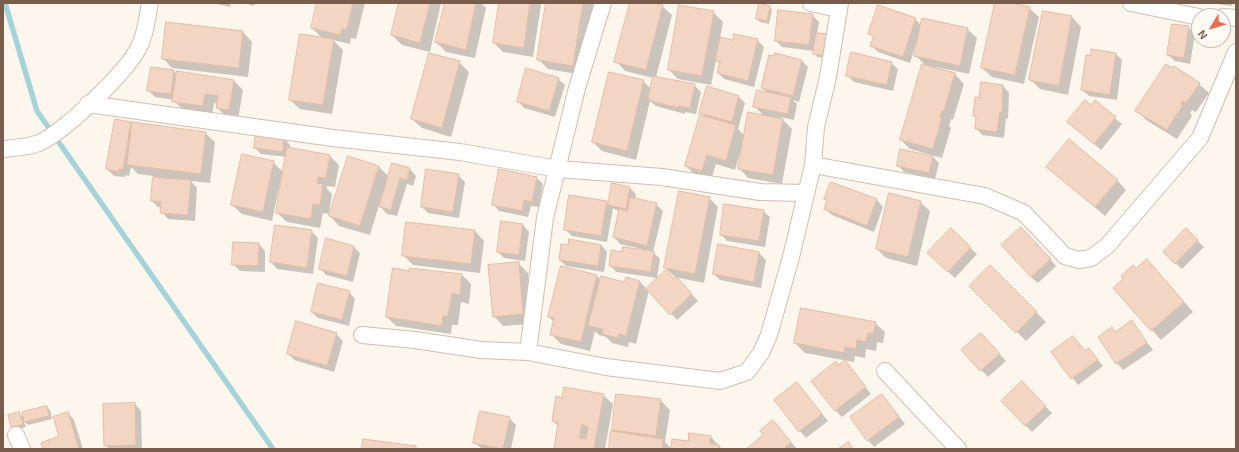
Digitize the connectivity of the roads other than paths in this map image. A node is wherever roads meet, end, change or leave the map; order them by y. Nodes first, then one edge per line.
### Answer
1 (150, 3) edge
2 (603, 3) edge
3 (811, 3) edge
4 (1131, 3) edge
5 (839, 6) edge
6 (1191, 14) edge
7 (1236, 52) edge
8 (88, 104) junction
9 (3, 149) edge
10 (813, 164) junction
11 (558, 169) junction
12 (805, 194) junction
13 (362, 335) dead end
14 (528, 352) junction
15 (885, 371) dead end
16 (958, 449) edge

1 - 8 street
2 - 11 street
3 - 5 street
4 - 6 street
5 - 10 street
7 - 10 street
8 - 9 street
8 - 11 street
10 - 12 street
11 - 12 street
11 - 14 street
12 - 14 street
13 - 14 street
15 - 16 street

